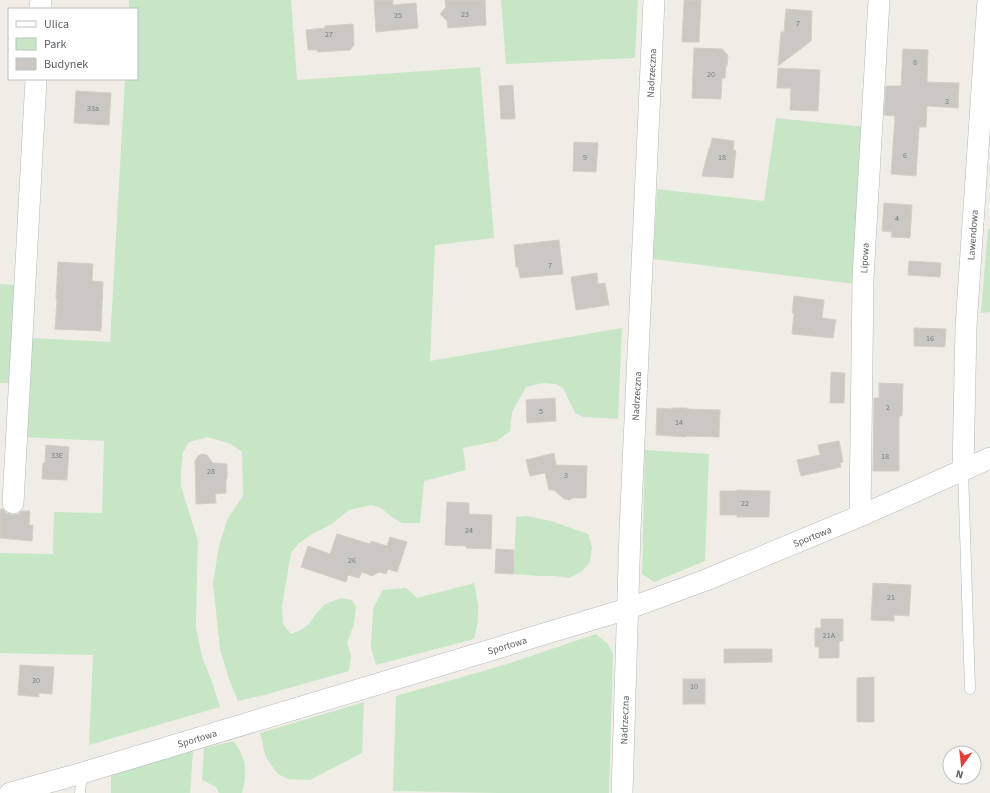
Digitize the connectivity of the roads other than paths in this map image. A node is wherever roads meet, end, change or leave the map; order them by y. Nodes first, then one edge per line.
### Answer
1 (654, 0) edge
2 (879, 0) edge
3 (988, 0) edge
4 (36, 80) edge
5 (990, 458) edge
6 (963, 470) junction
7 (13, 503) dead end
8 (860, 516) junction
9 (627, 609) junction
10 (970, 689) dead end
11 (82, 773) junction
12 (10, 793) edge
13 (80, 793) edge
14 (622, 793) edge

1 - 9 street, Nadrzeczna
2 - 8 street, Lipowa
3 - 6 street, Lawendowa
4 - 7 street
5 - 6 street, Sportowa
6 - 8 street, Sportowa
6 - 10 lane
8 - 9 street, Sportowa
9 - 11 street, Sportowa
9 - 14 street, Nadrzeczna
11 - 12 street, Sportowa
11 - 13 lane

